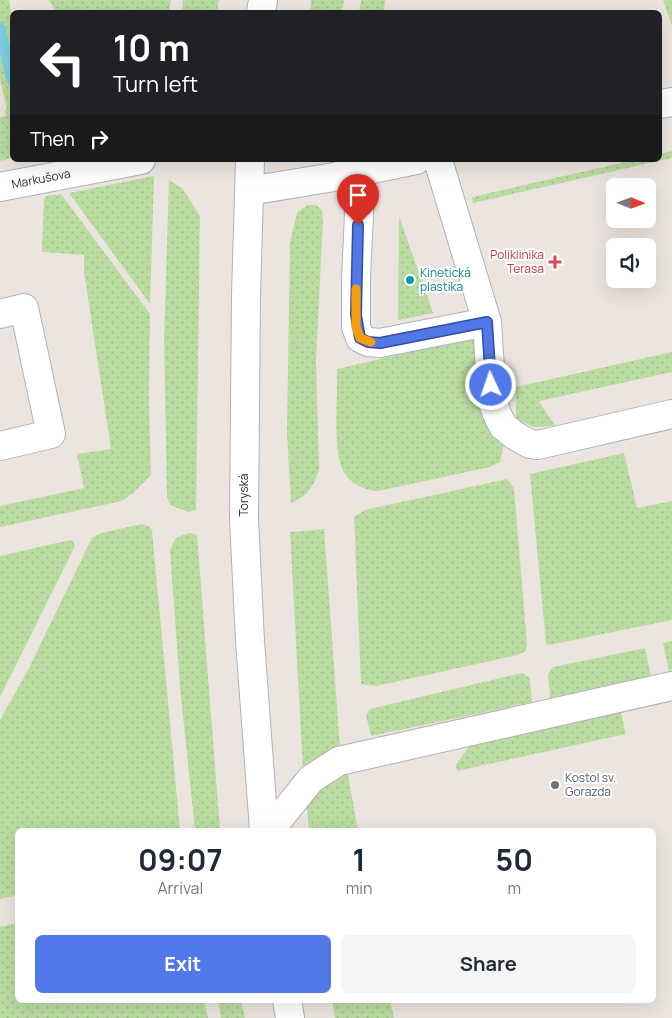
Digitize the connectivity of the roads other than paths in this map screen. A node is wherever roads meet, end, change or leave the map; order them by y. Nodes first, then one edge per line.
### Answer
1 (131, 162) edge
2 (250, 162) edge
3 (407, 162) edge
4 (439, 162) edge
5 (361, 172) junction
6 (0, 187) edge
7 (249, 190) junction
8 (0, 314) edge
9 (487, 322) junction
10 (672, 414) edge
11 (0, 446) edge
12 (672, 686) edge
13 (264, 828) edge
14 (272, 828) edge
15 (288, 1003) edge
16 (290, 1018) edge

1 - 6 street, Markušova
2 - 7 street, Toryská
3 - 5 street
4 - 9 street
5 - 7 street
5 - 9 street
7 - 13 street, Toryská
8 - 11 street
9 - 10 street
12 - 14 street
15 - 16 street

